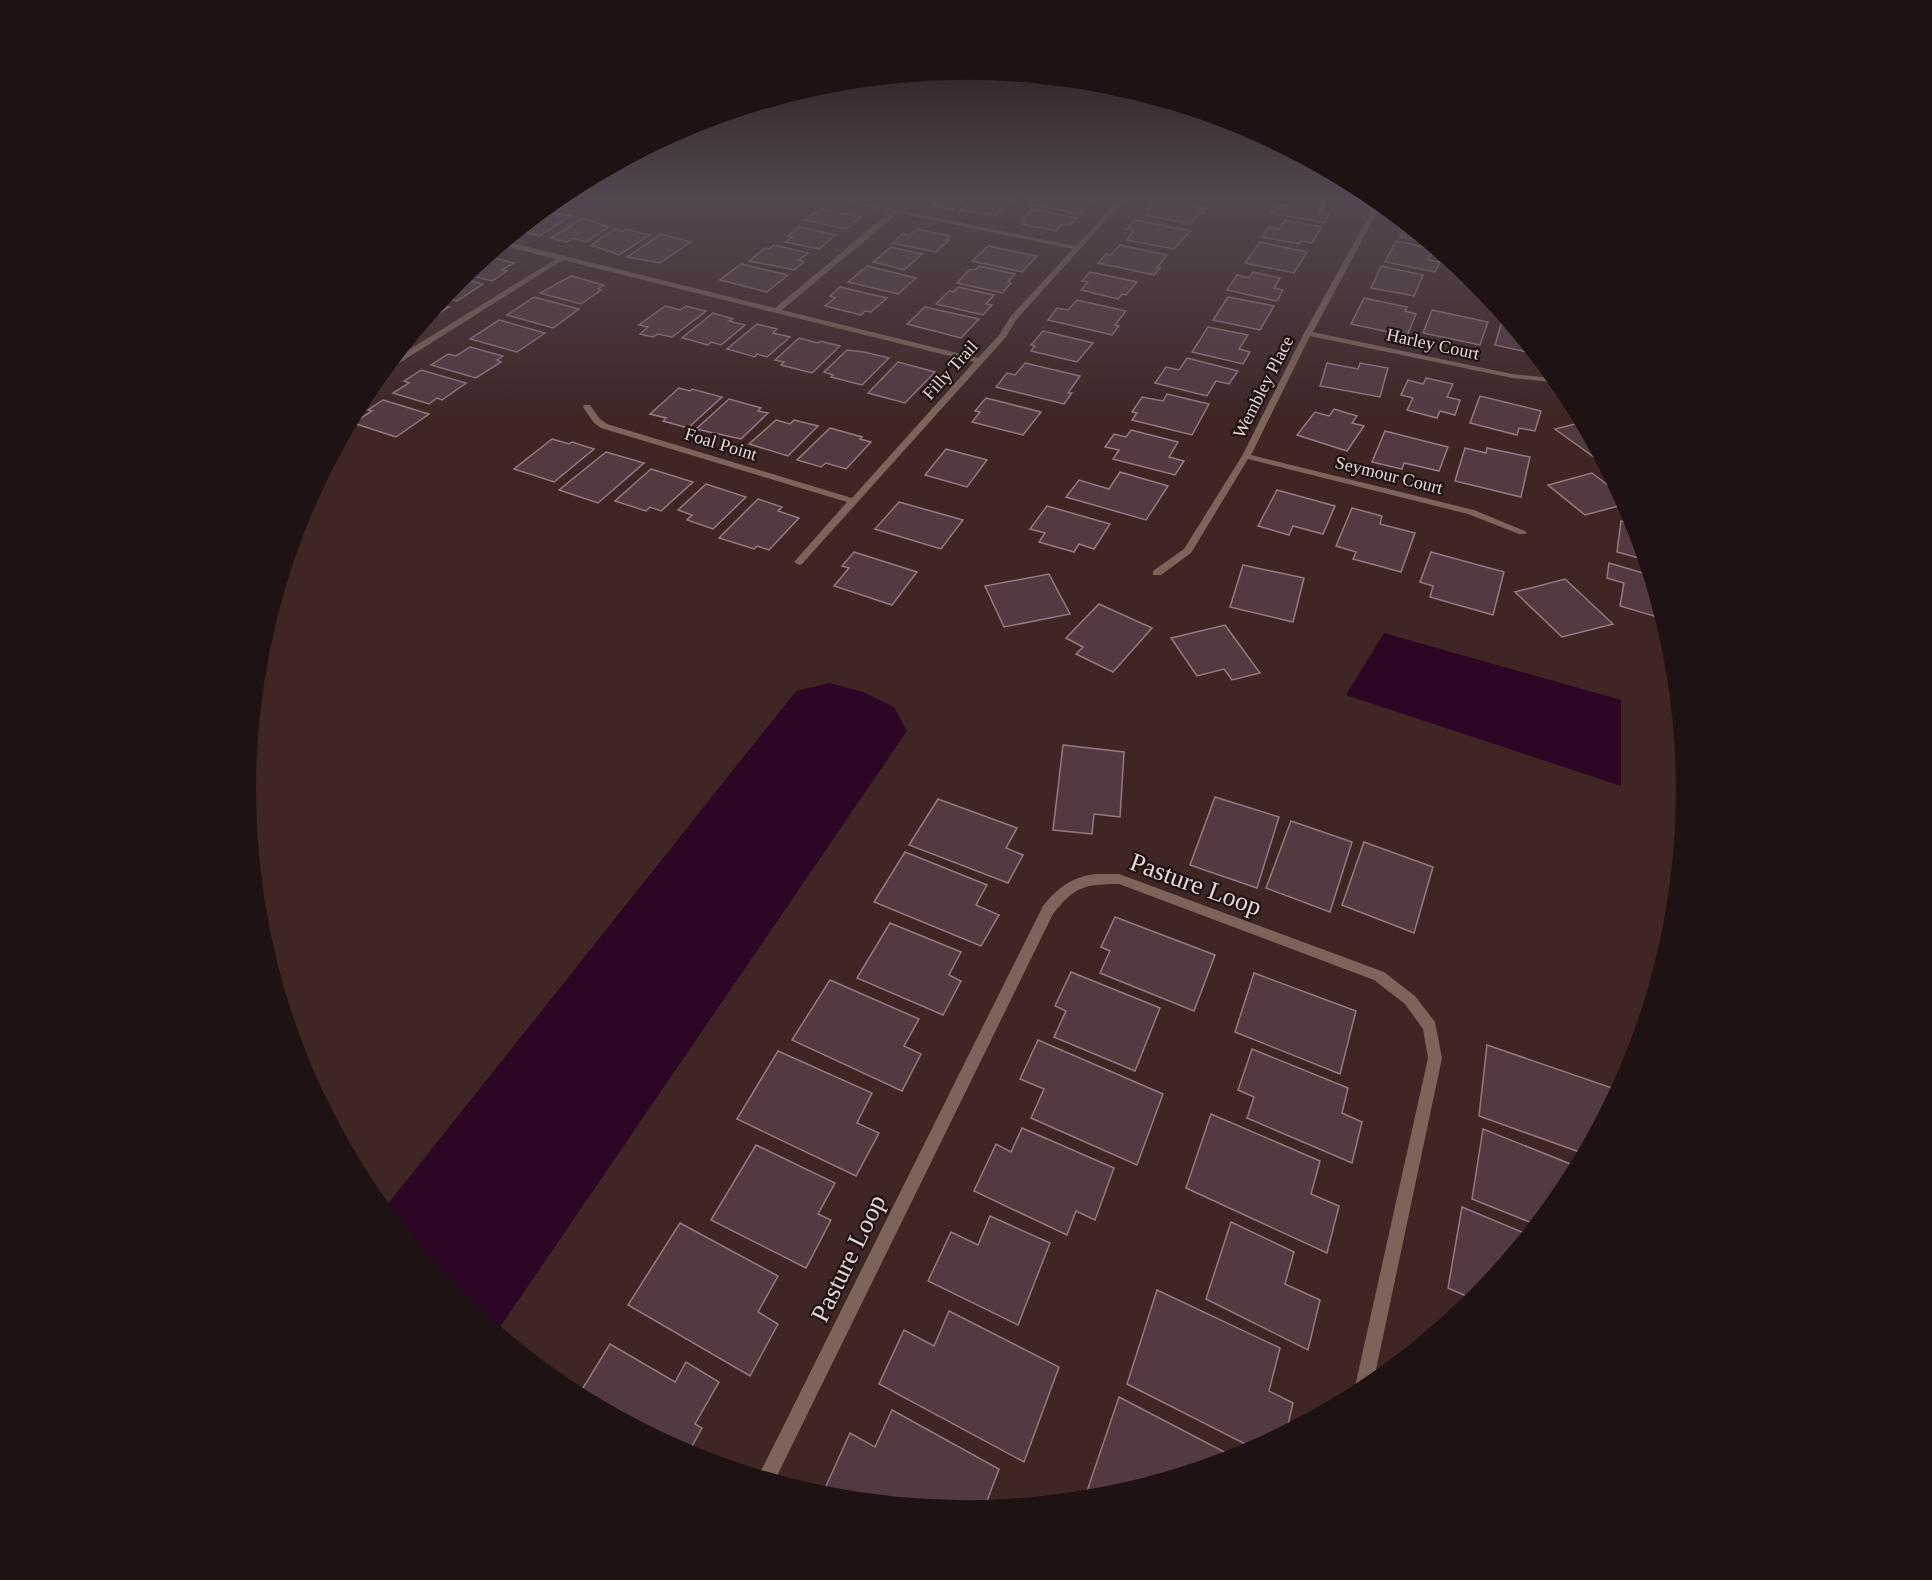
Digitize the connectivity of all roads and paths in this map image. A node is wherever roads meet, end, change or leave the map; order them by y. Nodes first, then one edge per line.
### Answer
1 (540, 272) edge
2 (617, 272) edge
3 (824, 272) edge
4 (1056, 272) edge
5 (1341, 272) edge
6 (776, 311) junction
7 (1308, 333) junction
8 (401, 358) edge
9 (979, 361) junction
10 (1546, 379) edge
11 (587, 407) dead end
12 (1246, 456) junction
13 (853, 501) junction
14 (1522, 532) dead end
15 (799, 562) dead end
16 (1156, 573) dead end
17 (1366, 1378) edge
18 (769, 1472) edge

1 - 8 street
2 - 6 street
3 - 6 street
4 - 9 street, Filly Trail
5 - 7 street, Wembley Place
6 - 9 street
7 - 10 street, Harley Court
7 - 12 street, Wembley Place
9 - 13 street, Filly Trail
11 - 13 street, Foal Point
12 - 14 street, Seymour Court
12 - 16 street, Wembley Place
13 - 15 street, Filly Trail
17 - 18 street, Pasture Loop

